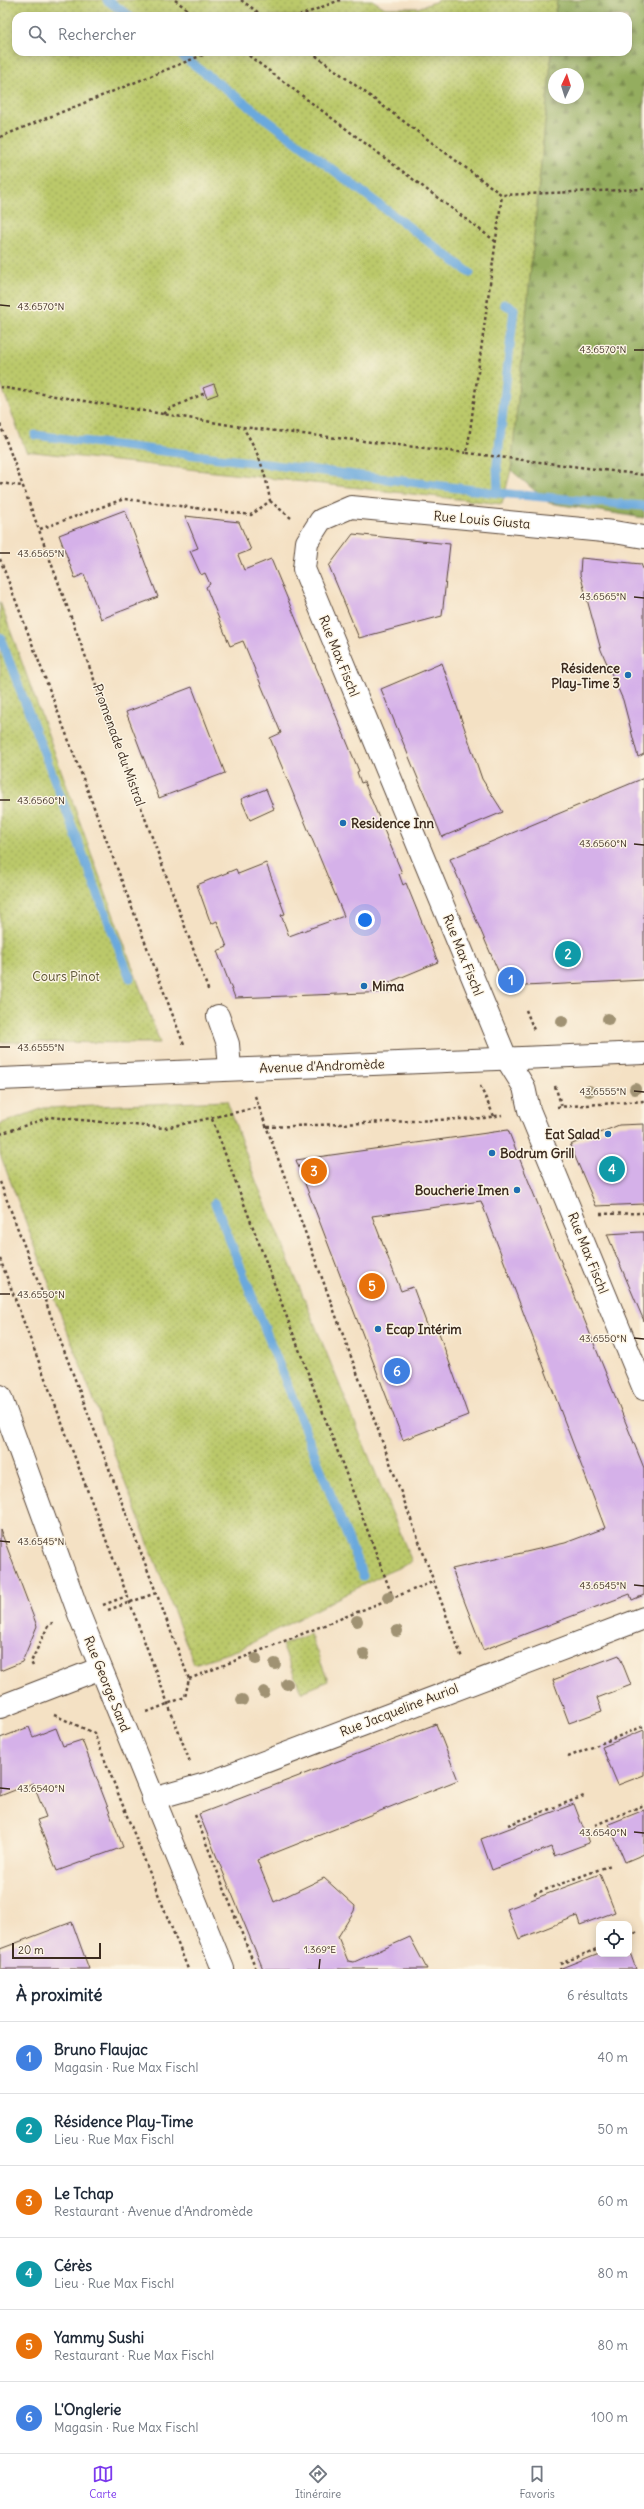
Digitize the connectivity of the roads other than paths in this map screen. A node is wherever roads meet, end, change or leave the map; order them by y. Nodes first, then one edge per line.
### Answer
1 (321, 520) joint
2 (644, 537) edge
3 (218, 1016) road end
4 (644, 1053) edge
5 (506, 1058) junction
6 (237, 1069) junction
7 (0, 1079) edge
8 (644, 1389) edge
9 (0, 1396) edge
10 (644, 1618) edge
11 (101, 1668) junction
12 (0, 1707) edge
13 (153, 1799) junction
14 (223, 1969) edge

1 - 2 street, Rue Louis Giusta
1 - 5 street, Rue Max Fischl
3 - 6 street
4 - 5 street, Avenue d'Andromède
5 - 6 street, Avenue d'Andromède
5 - 8 street, Rue Max Fischl
6 - 7 street, Avenue d'Andromède
9 - 11 street, Rue George Sand
10 - 13 street, Rue Jacqueline Auriol
11 - 12 street
11 - 13 street, Rue George Sand
13 - 14 street, Rue George Sand

